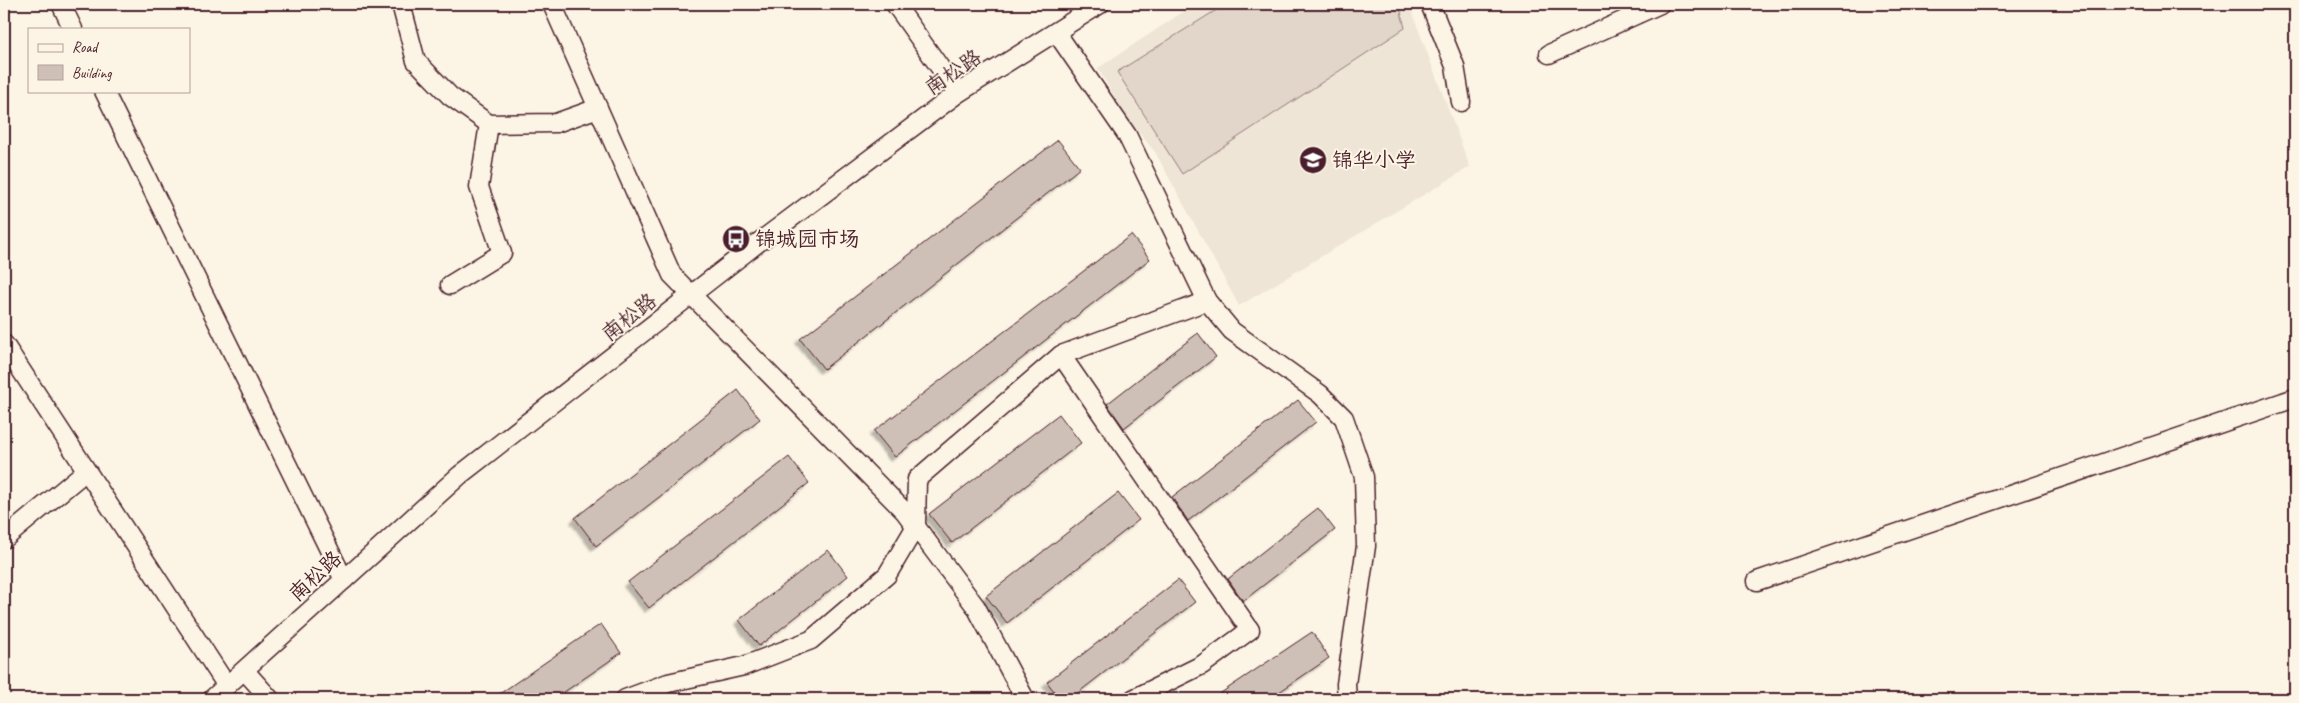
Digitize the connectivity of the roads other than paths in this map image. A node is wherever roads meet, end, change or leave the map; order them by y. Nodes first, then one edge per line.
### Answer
1 (61, 4) edge
2 (400, 4) edge
3 (552, 4) edge
4 (895, 4) edge
5 (1100, 4) edge
6 (1430, 4) edge
7 (1660, 4) edge
8 (73, 28) edge
9 (1056, 32) junction
10 (1549, 54) dead end
11 (104, 92) edge
12 (958, 93) junction
13 (1461, 102) dead end
14 (598, 108) junction
15 (489, 124) junction
16 (450, 285) dead end
17 (692, 296) junction
18 (1207, 301) junction
19 (4, 344) edge
20 (1061, 355) junction
21 (2295, 398) edge
22 (86, 471) junction
23 (916, 526) junction
24 (4, 539) edge
25 (344, 580) junction
26 (1757, 581) dead end
27 (245, 671) junction
28 (227, 686) junction
29 (212, 699) edge
30 (270, 699) edge
31 (625, 699) edge
32 (1025, 699) edge
33 (1133, 699) edge
34 (1347, 699) edge

1 - 8 street
2 - 15 street
3 - 14 street
4 - 12 street
5 - 9 street, 南松路
6 - 13 street
7 - 10 street
9 - 12 street, 南松路
9 - 18 street
11 - 25 street
12 - 17 street, 南松路
14 - 15 street
14 - 17 street
15 - 16 street
17 - 23 street
17 - 25 street, 南松路
18 - 20 street
18 - 34 street
19 - 22 street
20 - 23 street
20 - 33 street
21 - 26 street
22 - 24 street
22 - 28 street
23 - 31 street
23 - 32 street
25 - 27 street, 南松路
27 - 28 street, 南松路
27 - 30 street
28 - 29 street, 南松路

